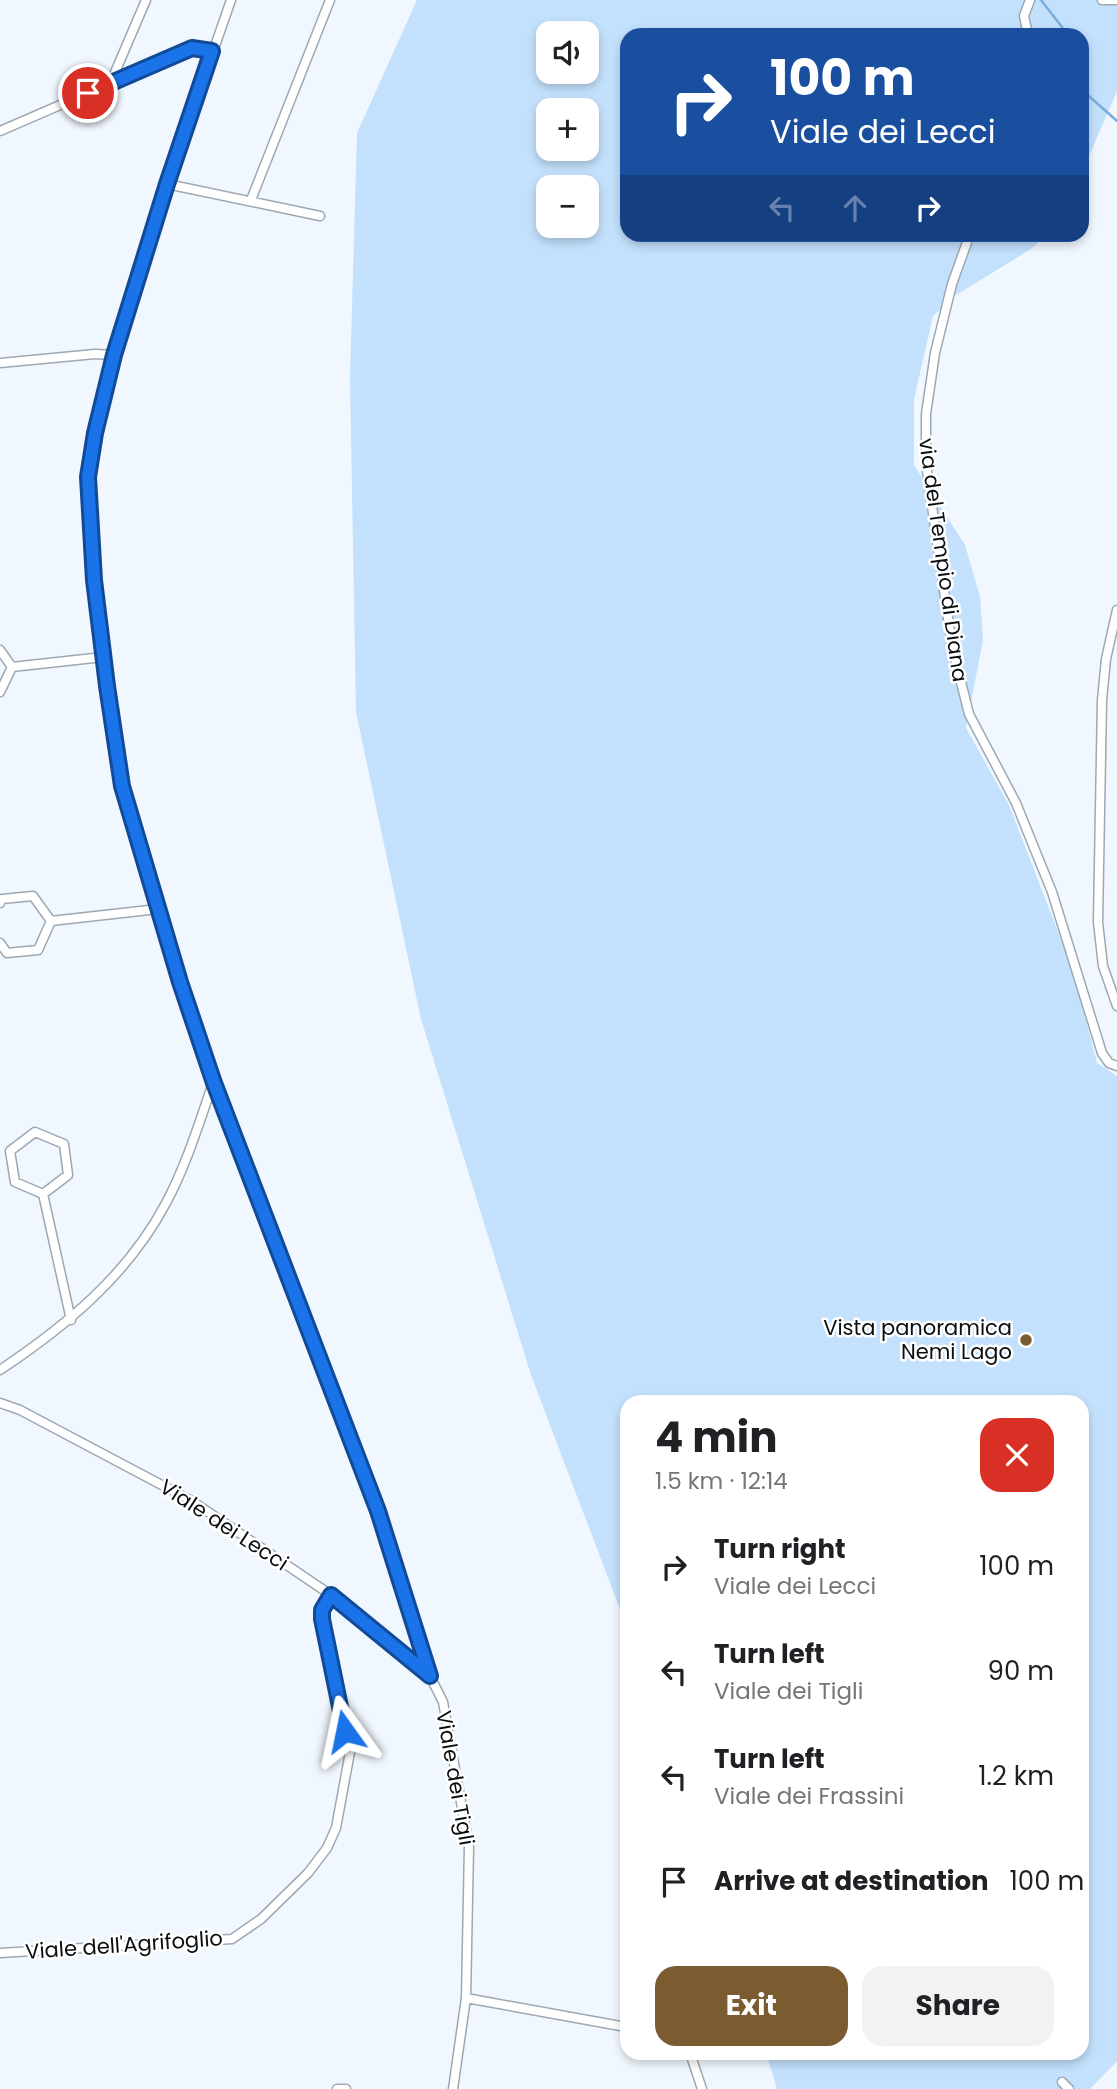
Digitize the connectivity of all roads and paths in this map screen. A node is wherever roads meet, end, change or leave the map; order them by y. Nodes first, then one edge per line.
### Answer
1 (146, 0) edge
2 (231, 0) edge
3 (330, 0) edge
4 (1030, 0) edge
5 (1102, 0) edge
6 (1117, 0) edge
7 (1027, 28) edge
8 (212, 51) junction
9 (110, 84) junction
10 (0, 131) edge
11 (167, 184) junction
12 (251, 200) junction
13 (320, 216) dead end
14 (968, 242) edge
15 (114, 355) junction
16 (0, 363) edge
17 (1117, 610) edge
18 (0, 650) edge
19 (103, 657) junction
20 (12, 667) junction
21 (0, 692) edge
22 (0, 902) edge
23 (158, 909) junction
24 (51, 921) junction
25 (0, 943) edge
26 (1117, 1006) edge
27 (1117, 1066) edge
28 (214, 1083) junction
29 (44, 1194) junction
30 (71, 1320) junction
31 (0, 1370) edge
32 (0, 1403) edge
33 (331, 1595) junction
34 (430, 1676) junction
35 (0, 1953) edge
36 (466, 1998) junction
37 (620, 2026) edge
38 (692, 2060) edge
39 (1062, 2082) dead end
40 (337, 2089) edge
41 (346, 2089) edge
42 (453, 2089) edge
43 (702, 2089) edge
44 (1069, 2089) edge

1 - 9 street
2 - 8 street, Viale dei Tigli
3 - 12 street
4 - 7 street
5 - 6 street
8 - 9 street
8 - 11 street, Viale dei Tigli
9 - 10 street
11 - 12 street
11 - 15 street, Viale dei Tigli
12 - 13 street
14 - 27 street, via del Tempio di Diana
15 - 16 street
15 - 19 street, Viale dei Tigli
17 - 26 street
18 - 20 street
19 - 20 street
19 - 23 street, Viale dei Tigli
20 - 21 street
22 - 24 street
23 - 24 street
23 - 28 street, Viale dei Tigli
24 - 25 street
28 - 30 street
28 - 34 street, Viale dei Tigli
29 - 29 street
29 - 30 street
30 - 31 street
32 - 33 street, Viale dei Lecci
33 - 34 street, Viale dei Lecci
33 - 35 street, Viale dell'Agrifoglio
34 - 36 street, Viale dei Tigli
36 - 37 street
36 - 42 street, Viale dei Tigli
38 - 43 street
39 - 44 street
40 - 41 street

